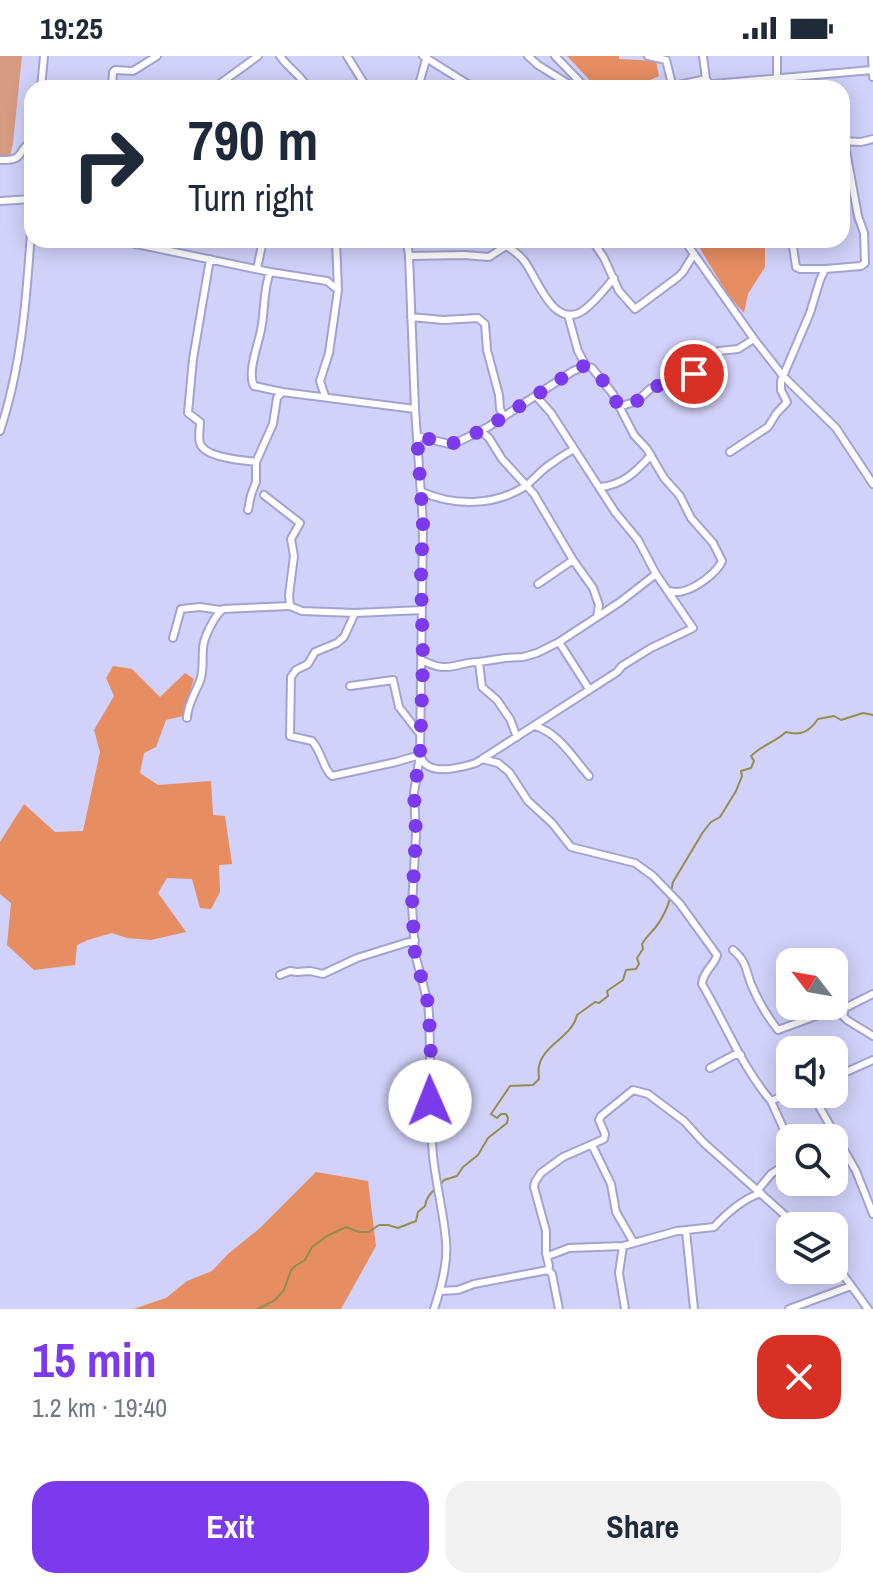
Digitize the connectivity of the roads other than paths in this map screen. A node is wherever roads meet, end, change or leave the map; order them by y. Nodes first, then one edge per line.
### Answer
1 (44, 56) edge
2 (157, 56) edge
3 (258, 56) edge
4 (280, 56) edge
5 (361, 56) edge
6 (528, 56) edge
7 (555, 56) edge
8 (648, 56) edge
9 (703, 56) edge
10 (777, 56) edge
11 (872, 56) edge
12 (425, 57) edge
13 (349, 59) edge
14 (872, 70) edge
15 (777, 77) junction
16 (873, 77) edge
17 (227, 79) edge
18 (706, 79) joint
19 (42, 80) edge
20 (112, 80) edge
21 (303, 80) edge
22 (362, 80) edge
23 (420, 80) edge
24 (461, 80) edge
25 (562, 80) edge
26 (578, 80) edge
27 (671, 80) edge
28 (701, 80) edge
29 (750, 80) edge
30 (873, 139) edge
31 (850, 141) edge
32 (24, 148) edge
33 (0, 160) edge
34 (850, 175) edge
35 (24, 200) edge
36 (0, 201) edge
37 (869, 240) edge
38 (29, 248) edge
39 (152, 248) edge
40 (261, 248) edge
41 (335, 248) edge
42 (408, 248) edge
43 (499, 248) edge
44 (511, 248) edge
45 (597, 248) edge
46 (690, 248) edge
47 (793, 248) edge
48 (161, 250) joint
49 (694, 254) junction
50 (409, 256) junction
51 (210, 259) junction
52 (257, 269) junction
53 (825, 269) junction
54 (270, 272) junction
55 (614, 278) junction
56 (338, 290) junction
57 (568, 315) junction
58 (411, 317) junction
59 (754, 339) junction
60 (586, 366) junction
61 (783, 376) junction
62 (282, 392) junction
63 (325, 396) junction
64 (536, 396) junction
65 (619, 407) junction
66 (415, 409) junction
67 (504, 417) junction
68 (0, 431) edge
69 (481, 431) junction
70 (417, 436) junction
71 (574, 449) junction
72 (730, 452) dead end
73 (651, 455) junction
74 (256, 462) junction
75 (873, 484) edge
76 (526, 486) junction
77 (600, 487) junction
78 (422, 492) junction
79 (264, 495) dead end
80 (248, 510) dead end
81 (573, 560) junction
82 (656, 574) junction
83 (538, 584) dead end
84 (669, 591) junction
85 (290, 606) junction
86 (220, 610) junction
87 (422, 610) junction
88 (355, 613) junction
89 (597, 617) junction
90 (173, 638) dead end
91 (559, 642) junction
92 (423, 661) junction
93 (479, 662) junction
94 (350, 686) dead end
95 (589, 689) junction
96 (187, 718) dead end
97 (534, 725) junction
98 (420, 734) junction
99 (517, 737) junction
100 (420, 755) junction
101 (482, 759) junction
102 (589, 776) dead end
103 (415, 940) junction
104 (733, 950) dead end
105 (280, 975) dead end
106 (873, 994) edge
107 (848, 1006) edge
108 (805, 1020) edge
109 (847, 1020) edge
110 (873, 1036) edge
111 (741, 1055) junction
112 (873, 1060) edge
113 (710, 1068) dead end
114 (848, 1071) edge
115 (776, 1099) edge
116 (771, 1101) junction
117 (820, 1108) edge
118 (781, 1124) edge
119 (592, 1145) junction
120 (776, 1171) edge
121 (759, 1192) junction
122 (781, 1212) edge
123 (873, 1214) edge
124 (686, 1231) junction
125 (634, 1243) junction
126 (623, 1246) junction
127 (548, 1256) junction
128 (548, 1270) junction
129 (848, 1282) edge
130 (851, 1286) junction
131 (440, 1291) junction
132 (434, 1309) edge
133 (559, 1309) edge
134 (625, 1309) edge
135 (694, 1309) edge
136 (789, 1309) edge
137 (868, 1309) edge

1 - 19 street
2 - 20 street
3 - 17 street
4 - 21 street
5 - 13 street
6 - 25 street
7 - 26 street
8 - 27 street
9 - 18 street
10 - 15 street
11 - 14 street
12 - 23 street
12 - 24 street
13 - 22 street
14 - 15 street
14 - 16 street
15 - 29 street
18 - 28 street
30 - 31 street
32 - 33 street
34 - 37 street
35 - 36 street
37 - 53 street
38 - 68 street
39 - 48 street
40 - 52 street
41 - 56 street
42 - 50 street
43 - 50 street
44 - 57 street
45 - 55 street
46 - 49 street
47 - 53 street
48 - 51 street
49 - 55 street
49 - 59 street
50 - 58 street
51 - 52 street
51 - 74 street
52 - 54 street
53 - 61 street
54 - 56 street
54 - 62 street
55 - 57 street
56 - 63 street
57 - 60 street
58 - 66 street
58 - 67 street
59 - 61 street
59 - 65 street
60 - 64 street
60 - 65 street
61 - 72 street
61 - 75 street
62 - 63 street
62 - 74 street
63 - 66 street
64 - 67 street
64 - 71 street
65 - 73 street
66 - 70 street
67 - 69 street
69 - 70 street
69 - 76 street
70 - 78 street
71 - 76 street
71 - 77 street
73 - 77 street
73 - 84 street
74 - 80 street
76 - 78 street
76 - 81 street
77 - 82 street
78 - 87 street
79 - 85 street
81 - 83 street
81 - 89 street
82 - 84 street
82 - 89 street
84 - 95 street
85 - 86 street
85 - 88 street
86 - 90 street
86 - 96 street
87 - 88 street
87 - 92 street
88 - 100 street
89 - 91 street
91 - 93 street
91 - 95 street
92 - 93 street
92 - 98 street
93 - 99 street
94 - 98 street
95 - 97 street
97 - 99 street
97 - 102 street
98 - 100 street
99 - 101 street
100 - 101 street
100 - 103 street
101 - 111 street
103 - 105 street
103 - 131 street
104 - 108 street
106 - 107 street
109 - 110 street
111 - 113 street
111 - 116 street
112 - 114 street
115 - 116 street
116 - 118 street
117 - 123 street
119 - 121 street
119 - 125 street
119 - 127 street
120 - 121 street
121 - 122 street
121 - 124 street
124 - 125 street
124 - 135 street
125 - 126 street
126 - 127 street
126 - 134 street
127 - 128 street
128 - 131 street
128 - 133 street
129 - 130 street
130 - 136 street
130 - 137 street
131 - 132 street

